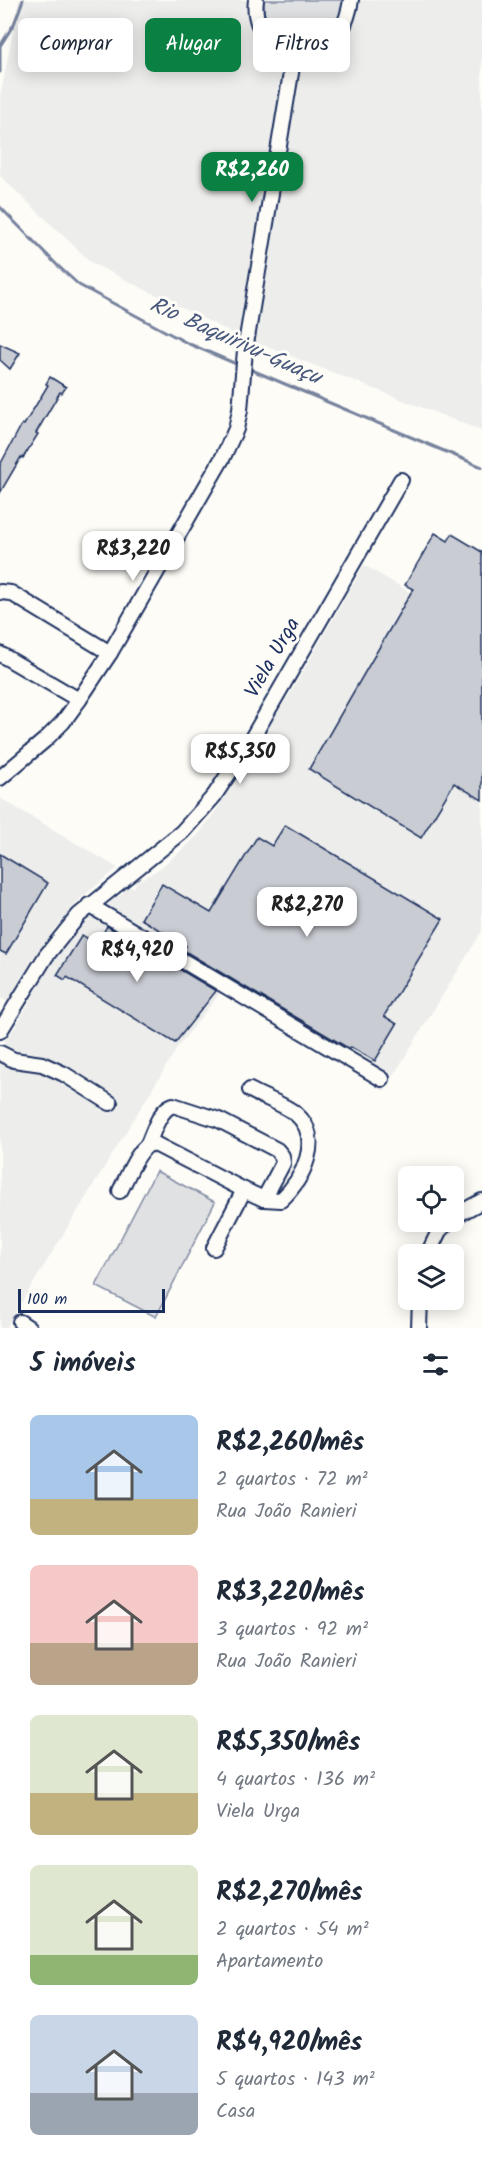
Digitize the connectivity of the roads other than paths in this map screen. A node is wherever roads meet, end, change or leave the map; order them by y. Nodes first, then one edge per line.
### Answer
1 (256, 0) edge
2 (351, 0) edge
3 (257, 18) edge
4 (347, 18) edge
5 (291, 72) edge
6 (401, 480) dead end
7 (0, 592) edge
8 (110, 653) junction
9 (0, 654) edge
10 (79, 700) junction
11 (3, 772) edge
12 (89, 905) junction
13 (0, 1031) edge
14 (0, 1053) edge
15 (382, 1079) dead end
16 (250, 1090) dead end
17 (110, 1103) dead end
18 (148, 1144) junction
19 (120, 1191) dead end
20 (244, 1191) junction
21 (264, 1199) junction
22 (482, 1201) edge
23 (464, 1211) edge
24 (214, 1248) dead end
25 (420, 1310) edge
26 (419, 1328) edge

1 - 3 street
2 - 4 street
5 - 8 street
6 - 12 street, Viela Urga
7 - 8 street
8 - 10 street
9 - 10 street
10 - 11 street
12 - 13 street, Viela Urga
12 - 15 street
14 - 17 street
16 - 21 street
18 - 19 street
18 - 20 street
18 - 21 street
20 - 21 street
20 - 24 street
22 - 23 street
25 - 26 street

